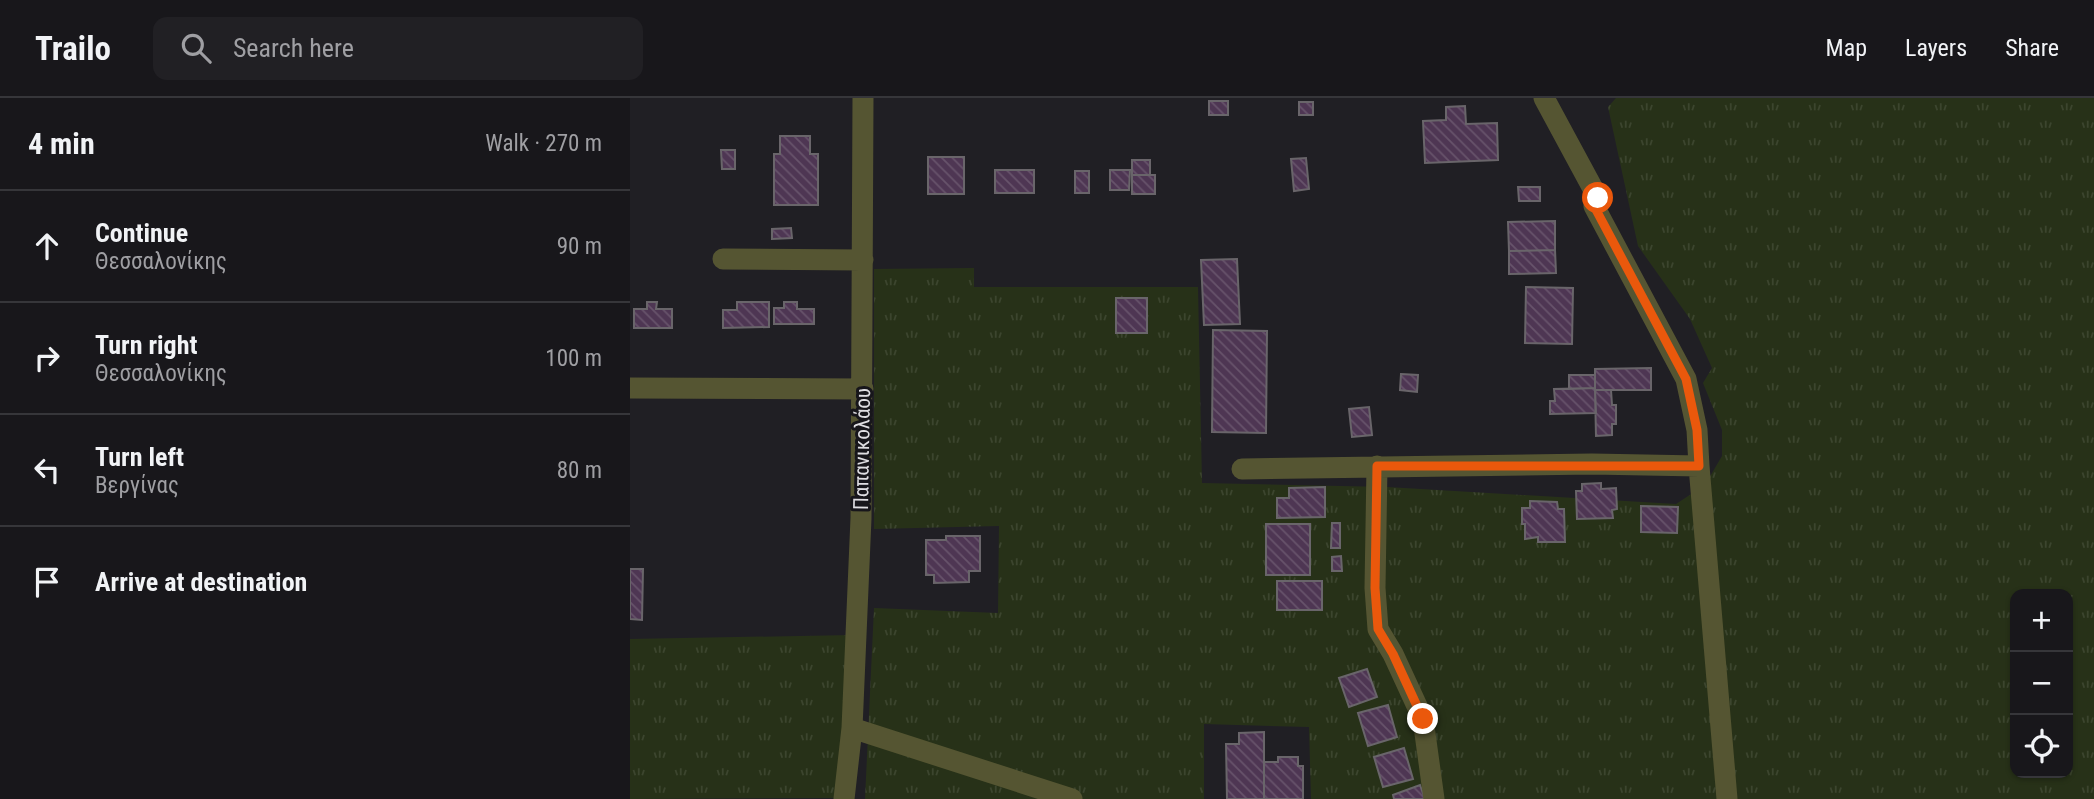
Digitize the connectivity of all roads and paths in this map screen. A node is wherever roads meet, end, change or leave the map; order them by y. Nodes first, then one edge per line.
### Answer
1 (863, 98) edge
2 (1544, 98) edge
3 (723, 259) dead end
4 (863, 260) junction
5 (630, 388) edge
6 (863, 389) junction
7 (1377, 466) junction
8 (1699, 466) junction
9 (1242, 469) dead end
10 (852, 728) junction
11 (844, 799) edge
12 (1072, 799) edge
13 (1434, 799) edge
14 (1727, 799) edge

1 - 4 street, Παπανικολάου
2 - 8 street
3 - 4 street
4 - 6 street, Παπανικολάου
5 - 6 street
6 - 10 street, Παπανικολάου
7 - 8 street
7 - 9 street
7 - 13 street
8 - 14 street
10 - 11 street, Παπανικολάου
10 - 12 street

